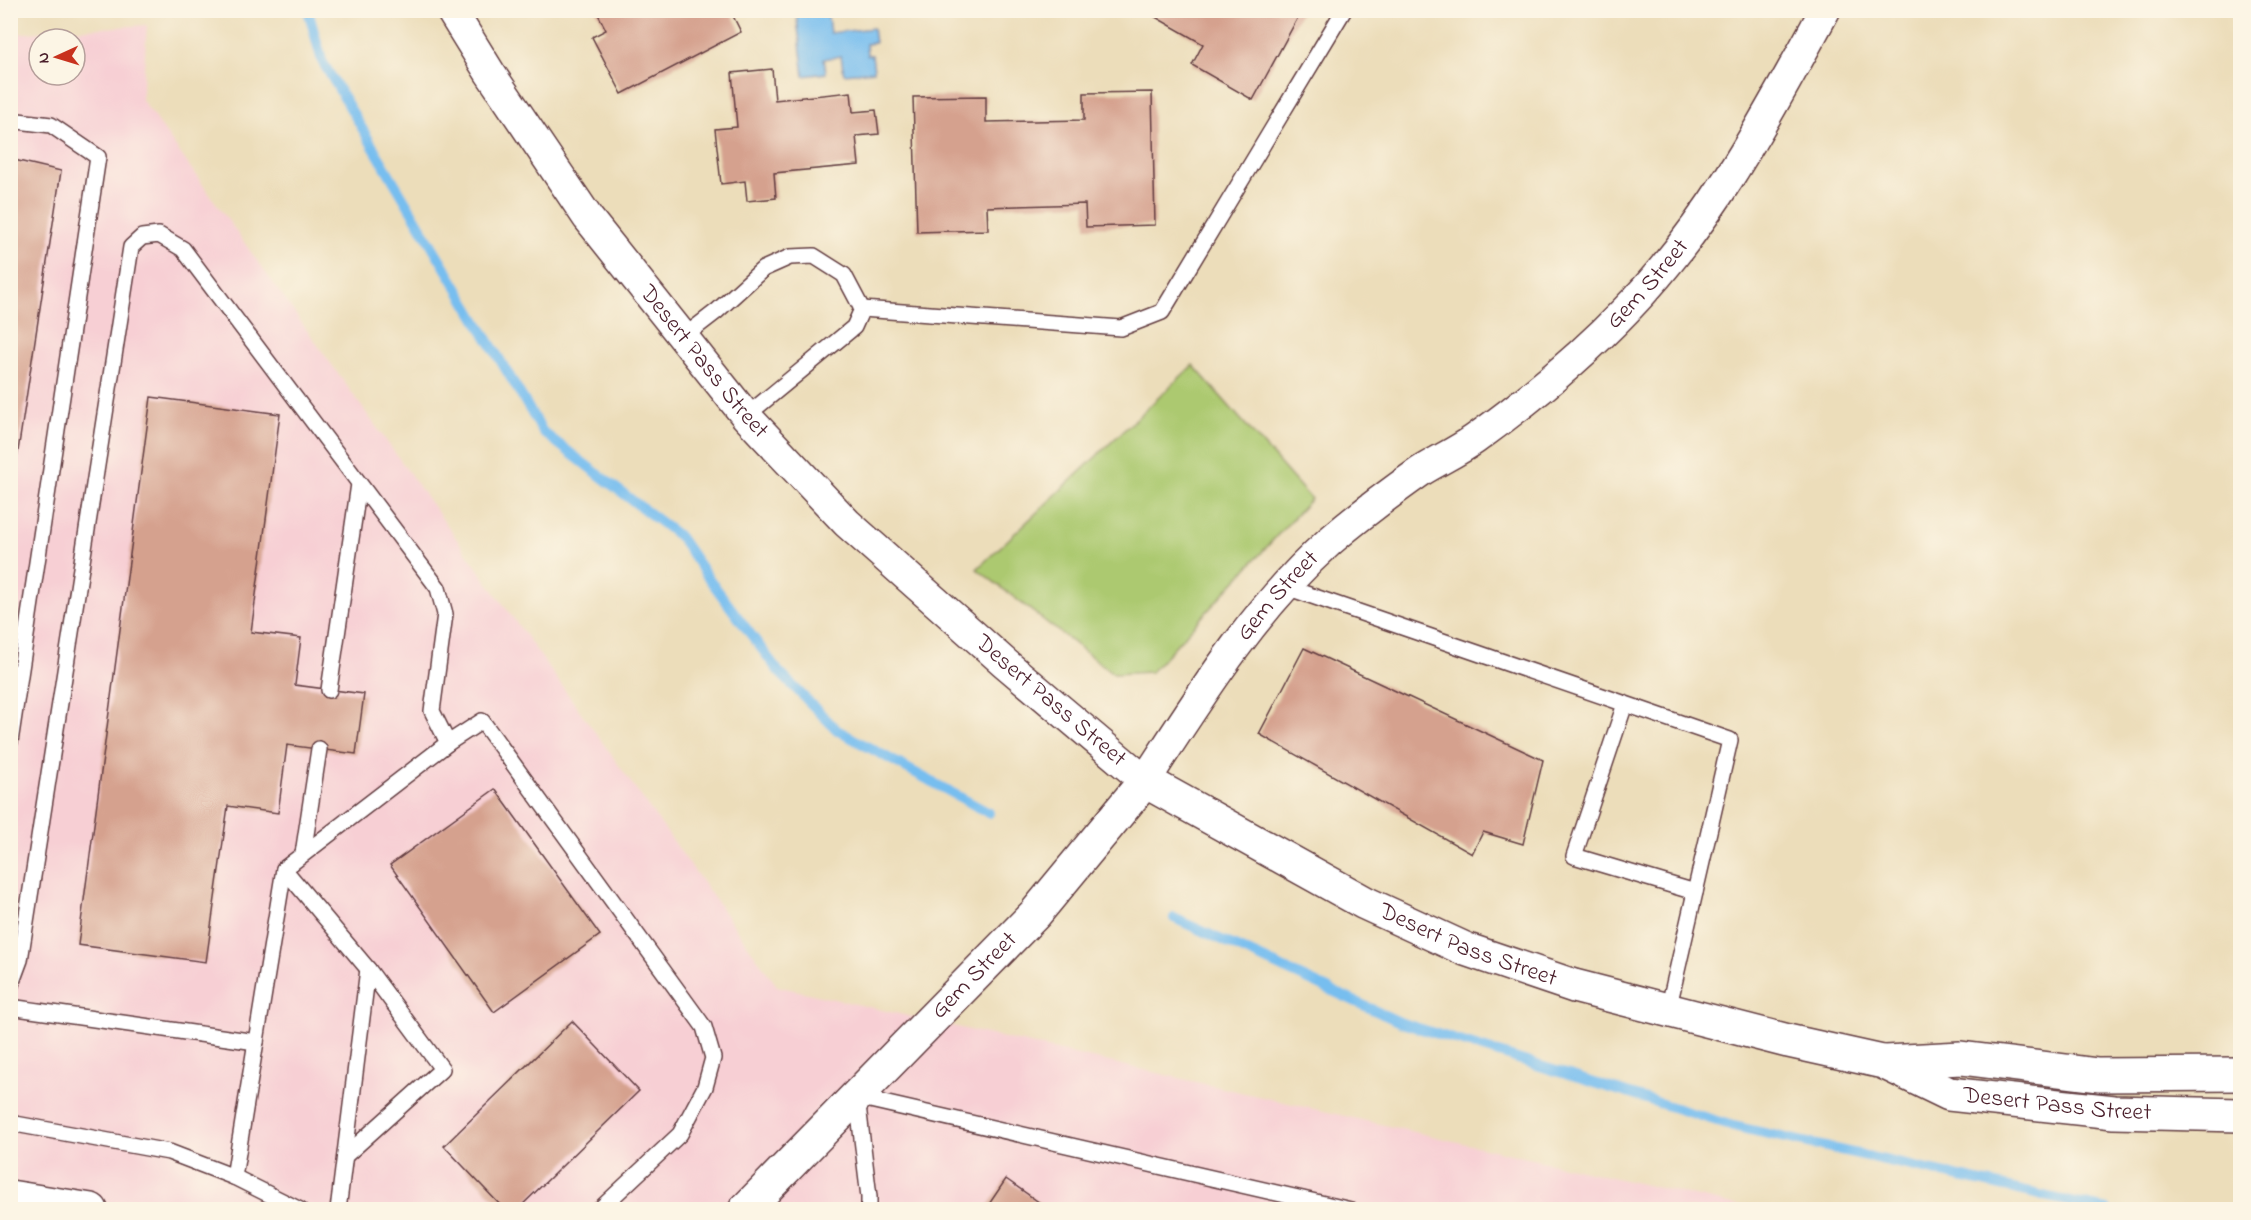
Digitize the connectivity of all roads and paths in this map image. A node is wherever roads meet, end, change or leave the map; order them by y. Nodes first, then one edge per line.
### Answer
1 (451, 10) edge
2 (1344, 10) edge
3 (1825, 10) edge
4 (10, 120) edge
5 (862, 309) junction
6 (682, 338) junction
7 (746, 416) junction
8 (359, 484) junction
9 (1286, 587) junction
10 (328, 690) dead end
11 (1625, 704) junction
12 (10, 742) edge
13 (448, 743) junction
14 (319, 749) dead end
15 (1145, 781) junction
16 (303, 854) junction
17 (284, 869) junction
18 (1695, 892) junction
19 (368, 969) junction
20 (10, 987) edge
21 (10, 1007) edge
22 (1668, 1010) junction
23 (256, 1042) junction
24 (1883, 1062) junction
25 (2241, 1074) edge
26 (857, 1097) junction
27 (2241, 1115) edge
28 (10, 1123) edge
29 (345, 1156) junction
30 (234, 1177) junction
31 (10, 1197) edge
32 (91, 1209) edge
33 (300, 1209) edge
34 (338, 1209) edge
35 (599, 1209) edge
36 (745, 1209) edge
37 (868, 1209) edge
38 (1351, 1209) edge

1 - 6 street, Desert Pass Street
2 - 5 lane
3 - 9 street, Gem Street
4 - 12 lane
5 - 6 lane
5 - 7 lane
6 - 7 street, Desert Pass Street
7 - 15 street, Desert Pass Street
8 - 10 lane
8 - 13 lane
8 - 20 lane
9 - 11 lane
9 - 15 street, Gem Street
11 - 18 lane
11 - 18 lane
13 - 16 lane
13 - 35 lane
14 - 16 lane
15 - 22 street, Desert Pass Street
15 - 26 street, Gem Street
16 - 17 lane
17 - 19 lane
17 - 23 lane
18 - 22 lane
19 - 29 lane
19 - 29 lane
21 - 23 lane
22 - 24 street, Desert Pass Street
23 - 30 lane
24 - 25 street, Desert Pass Street
24 - 27 street, Desert Pass Street
26 - 36 street, Gem Street
26 - 37 lane
26 - 38 lane
28 - 30 lane
29 - 34 lane
30 - 33 lane
31 - 32 street

